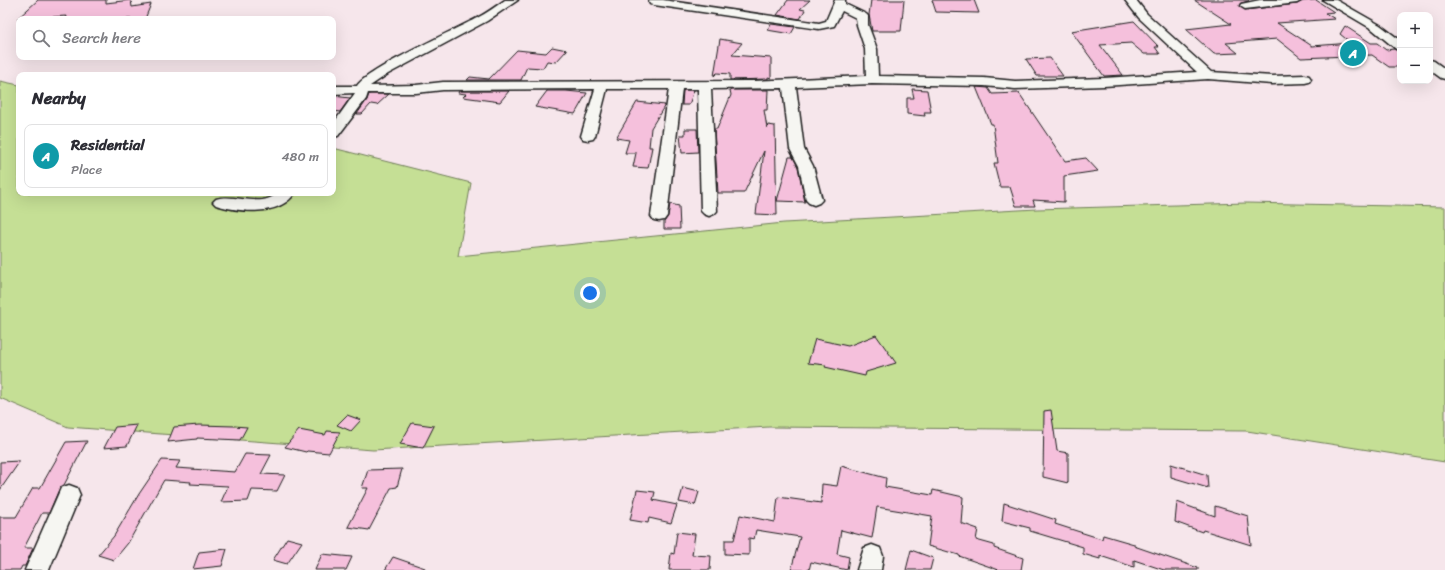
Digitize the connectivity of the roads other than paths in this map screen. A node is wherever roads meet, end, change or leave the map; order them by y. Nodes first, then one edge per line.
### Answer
1 (513, 0) edge
2 (1130, 0) edge
3 (1296, 0) edge
4 (1328, 0) edge
5 (654, 2) dead end
6 (840, 3) edge
7 (1246, 6) dead end
8 (1397, 44) edge
9 (1433, 66) edge
10 (1208, 75) junction
11 (1433, 76) edge
12 (1445, 76) edge
13 (1305, 79) dead end
14 (872, 80) junction
15 (789, 83) junction
16 (704, 85) junction
17 (602, 86) junction
18 (676, 86) junction
19 (362, 88) junction
20 (336, 90) edge
21 (336, 129) edge
22 (588, 136) dead end
23 (285, 196) edge
24 (814, 200) dead end
25 (221, 202) dead end
26 (709, 211) dead end
27 (659, 216) dead end
28 (69, 495) dead end
29 (37, 570) edge

1 - 19 street
2 - 10 street
3 - 7 street
4 - 8 street
5 - 6 street
6 - 14 street
9 - 12 street
10 - 13 street
10 - 14 street
11 - 12 street
14 - 15 street
15 - 16 street
15 - 24 street
16 - 18 street
16 - 26 street
17 - 18 street
17 - 19 street
17 - 22 street
18 - 27 street
19 - 20 street
19 - 21 street
23 - 25 street
28 - 29 street

